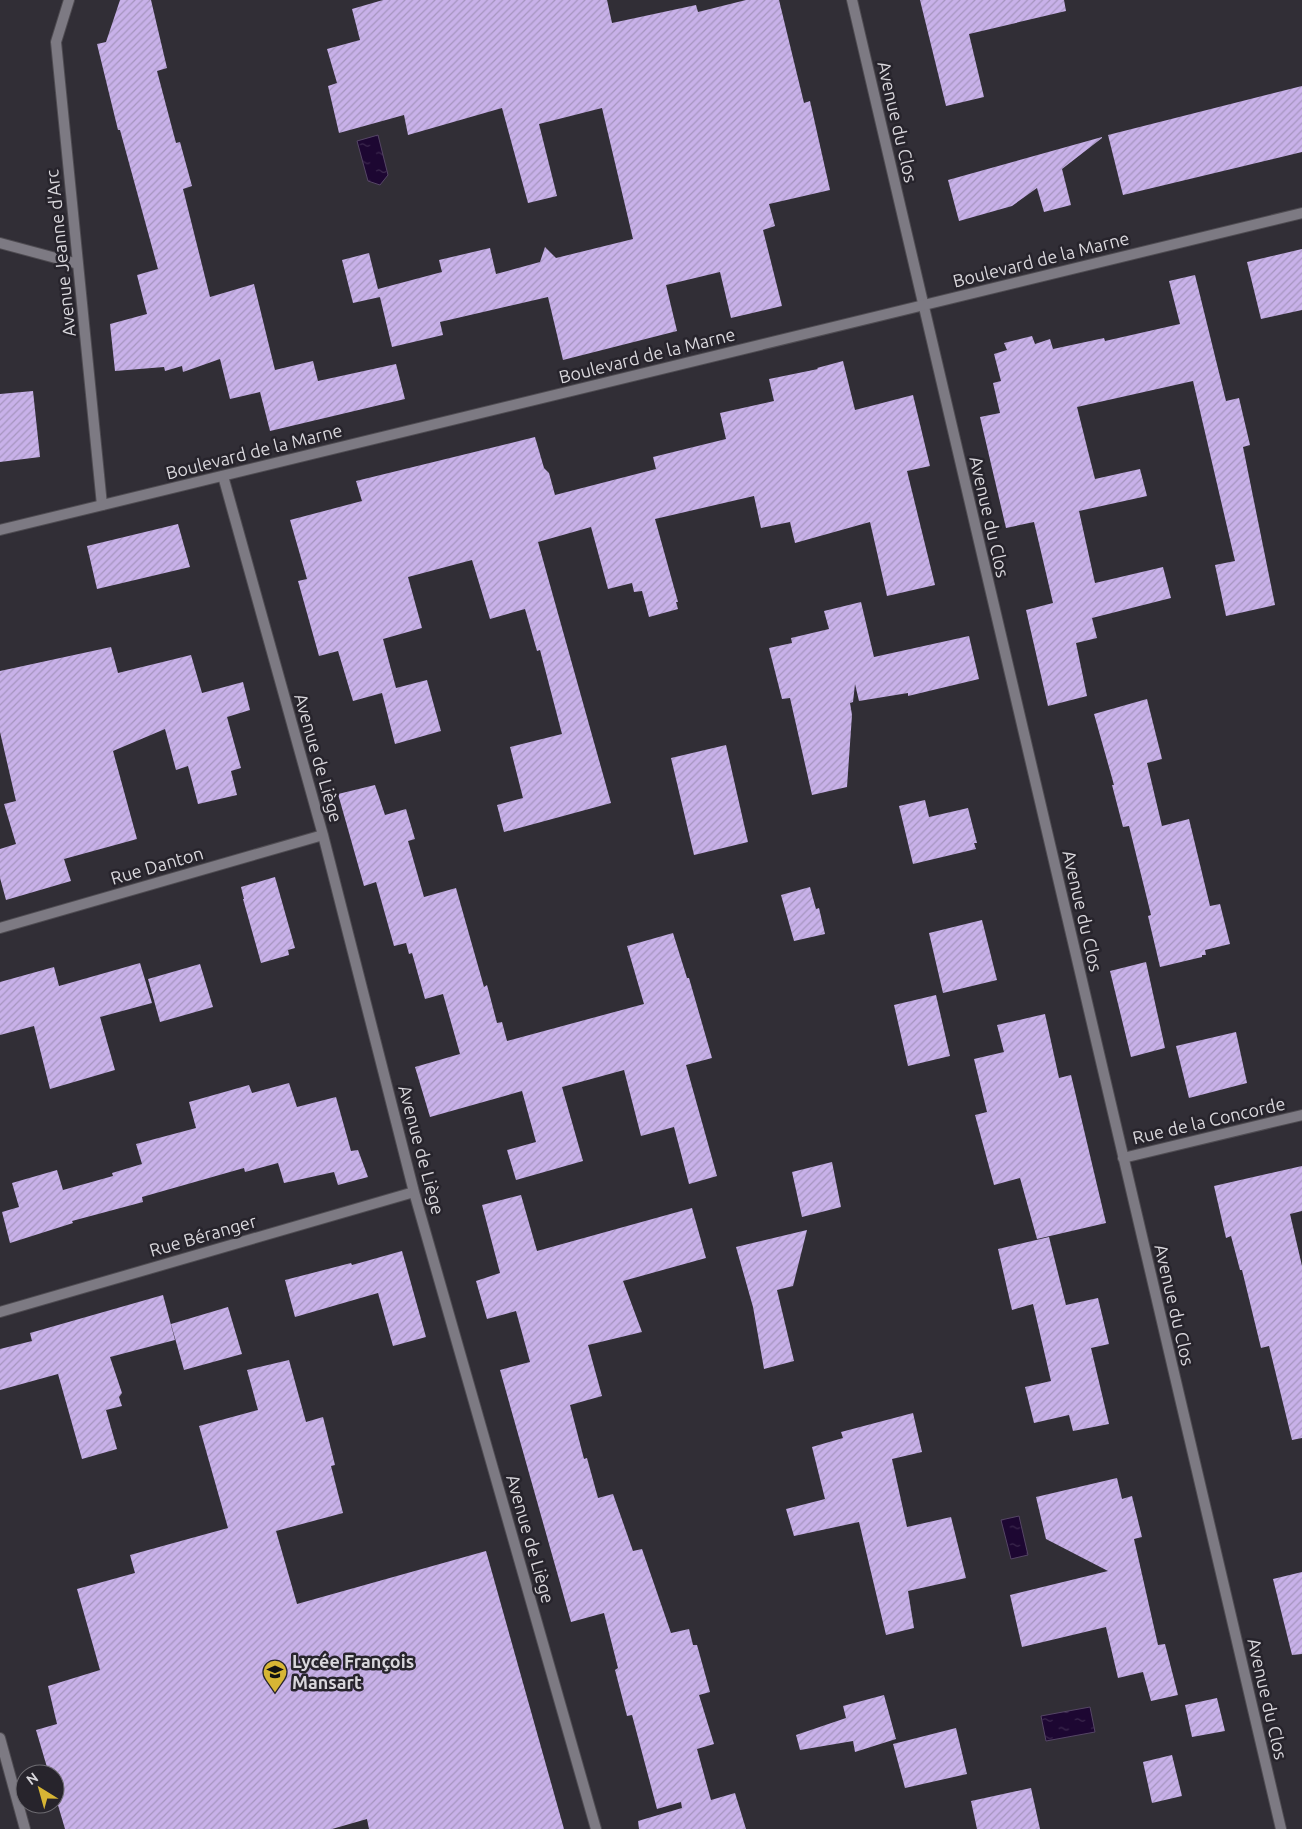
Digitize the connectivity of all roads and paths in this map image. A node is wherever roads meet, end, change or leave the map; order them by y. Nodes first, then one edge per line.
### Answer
1 (69, 0) edge
2 (852, 0) edge
3 (1302, 213) edge
4 (0, 243) edge
5 (78, 264) junction
6 (922, 306) junction
7 (222, 476) junction
8 (102, 505) junction
9 (0, 530) edge
10 (323, 835) junction
11 (0, 928) edge
12 (1302, 1116) edge
13 (1123, 1158) junction
14 (414, 1192) junction
15 (0, 1312) edge
16 (0, 1738) edge
17 (25, 1829) edge
18 (596, 1829) edge
19 (1281, 1829) edge

1 - 5 street, Avenue Jeanne d'Arc
2 - 6 street, Avenue du Clos
3 - 6 street, Boulevard de la Marne
4 - 5 street
5 - 8 street, Avenue Jeanne d'Arc
6 - 7 street, Boulevard de la Marne
6 - 13 street, Avenue du Clos
7 - 8 street, Boulevard de la Marne
7 - 10 street, Avenue de Liège
8 - 9 street, Boulevard de la Marne
10 - 11 street, Rue Danton
10 - 14 street, Avenue de Liège
12 - 13 street, Rue de la Concorde
13 - 19 street, Avenue du Clos
14 - 15 street, Rue Béranger
14 - 18 street, Avenue de Liège
16 - 17 street

